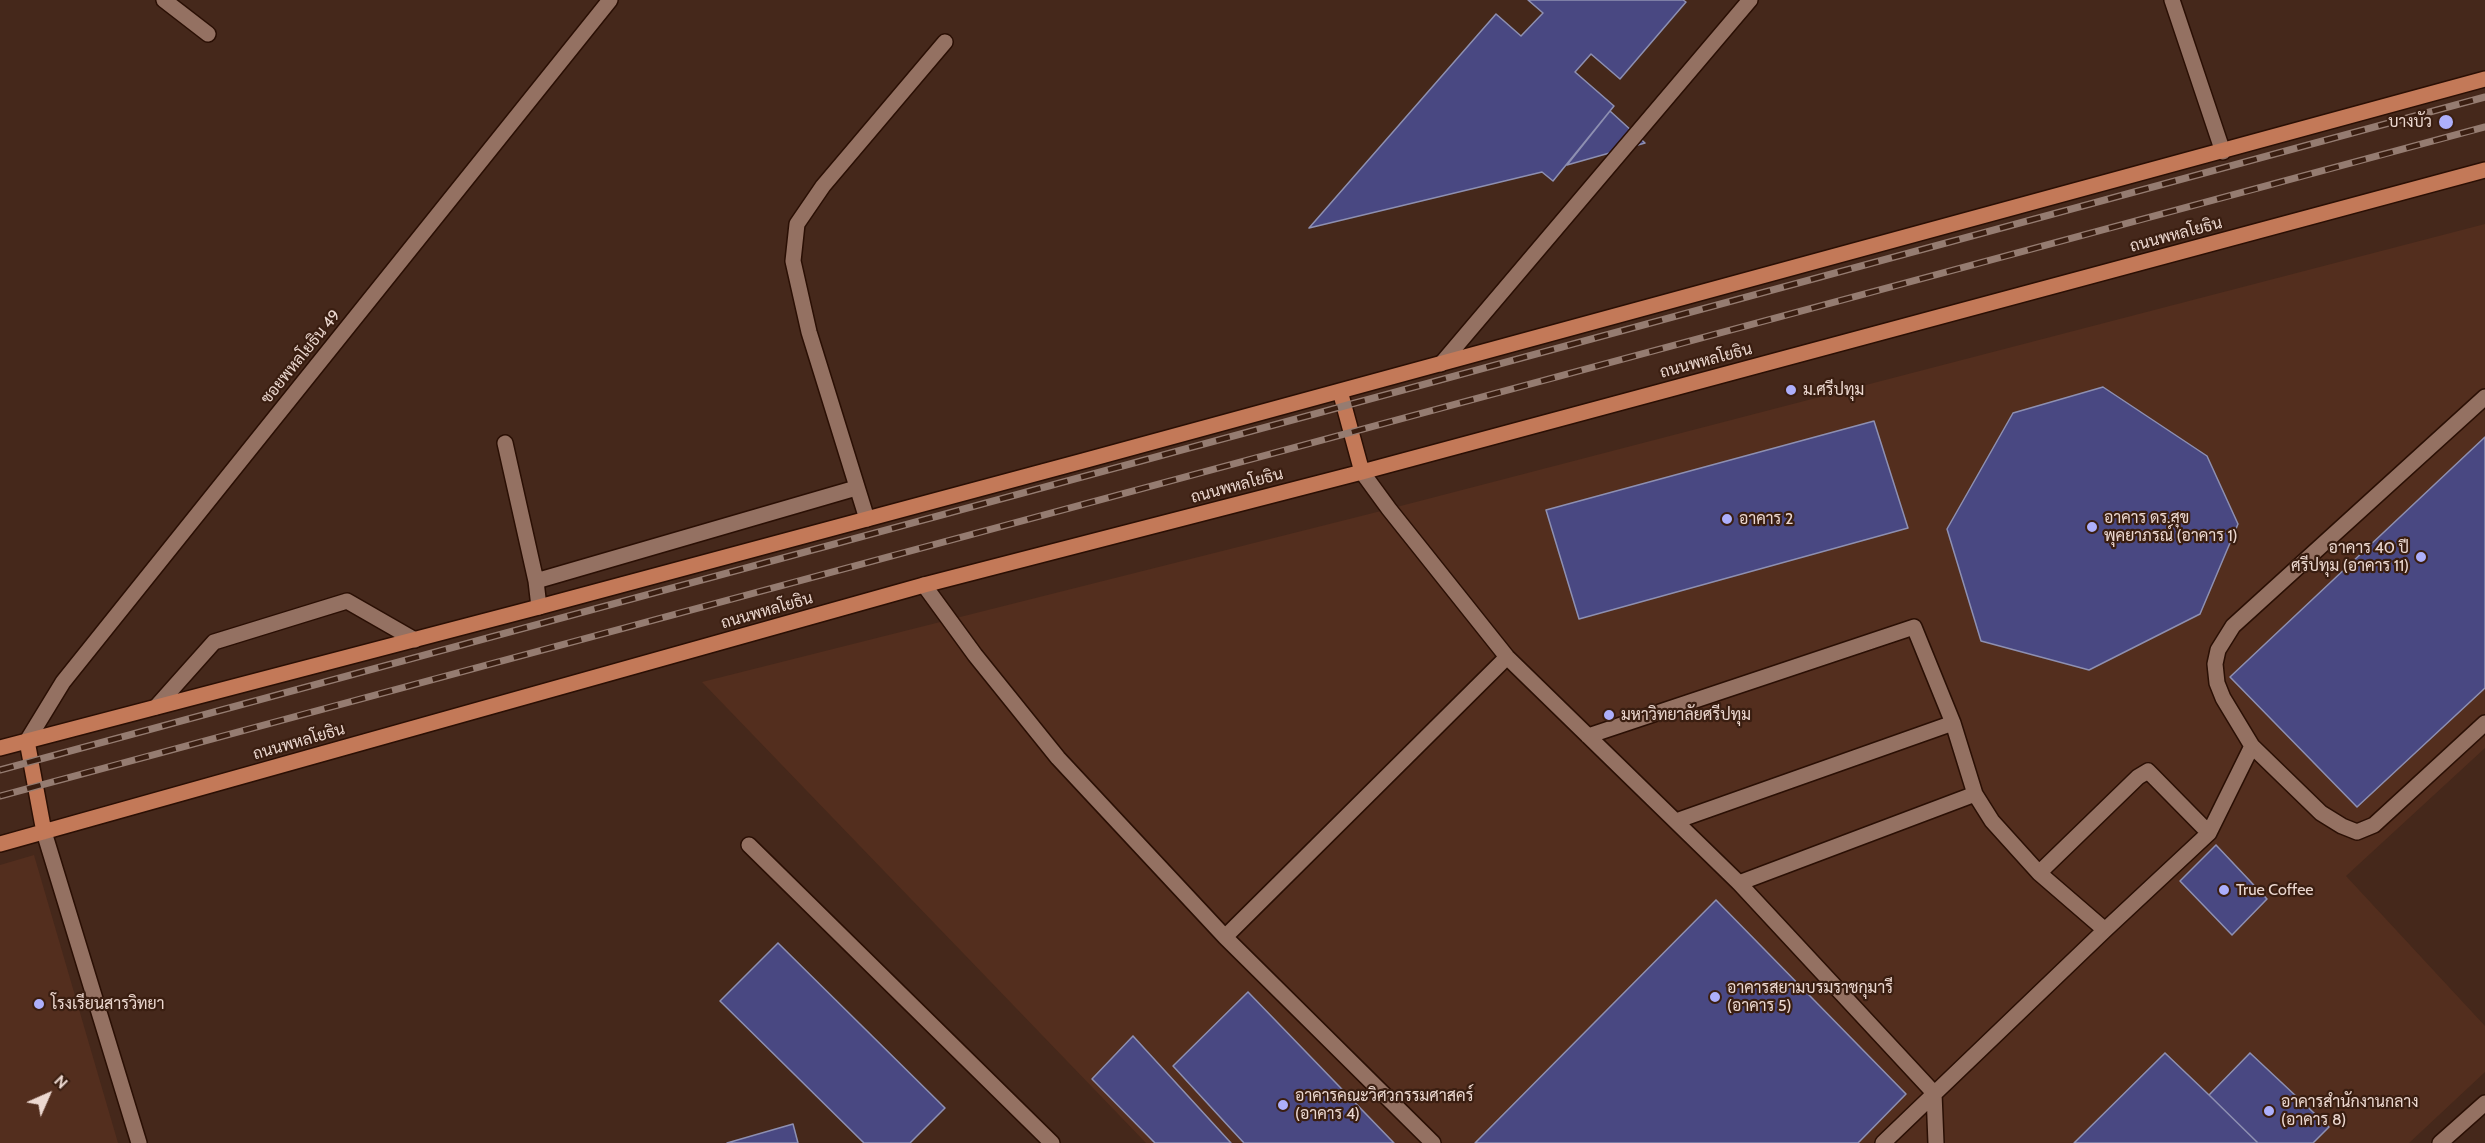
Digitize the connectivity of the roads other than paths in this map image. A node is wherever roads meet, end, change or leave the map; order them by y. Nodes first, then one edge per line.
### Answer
1 (164, 0) edge
2 (610, 0) edge
3 (1750, 0) edge
4 (2172, 0) edge
5 (208, 34) dead end
6 (945, 42) dead end
7 (2485, 79) edge
8 (2223, 152) junction
9 (2485, 171) edge
10 (1441, 364) junction
11 (1340, 391) junction
12 (2485, 397) edge
13 (505, 443) dead end
14 (1362, 472) junction
15 (856, 488) junction
16 (867, 519) junction
17 (536, 581) junction
18 (924, 585) junction
19 (539, 607) junction
20 (415, 640) junction
21 (1507, 657) junction
22 (156, 707) junction
23 (1953, 723) junction
24 (2485, 723) edge
25 (1588, 736) junction
26 (27, 741) junction
27 (2252, 746) junction
28 (0, 748) edge
29 (1975, 794) junction
30 (1676, 821) junction
31 (44, 832) junction
32 (2209, 833) junction
33 (0, 844) edge
34 (749, 845) dead end
35 (2038, 873) junction
36 (1739, 883) junction
37 (2105, 930) junction
38 (1225, 937) junction
39 (1934, 1093) junction
40 (2485, 1103) edge
41 (139, 1143) edge
42 (1052, 1143) edge
43 (1433, 1143) edge
44 (1883, 1143) edge
45 (1936, 1143) edge
46 (2440, 1143) edge

1 - 5 street
2 - 26 street, ซอยพหลโยธิน 49
3 - 10 street
4 - 8 street
6 - 15 street
7 - 8 main road
8 - 10 main road
9 - 14 main road, ถนนพหลโยธิน
10 - 11 main road
11 - 14 main road
11 - 16 main road
12 - 27 street
13 - 17 street
14 - 18 main road, ถนนพหลโยธิน
14 - 21 street
15 - 16 street
15 - 17 street
16 - 19 main road
17 - 19 street
18 - 31 main road, ถนนพหลโยธิน
18 - 38 street
19 - 20 main road
20 - 22 main road
20 - 22 street
21 - 25 street
21 - 38 street
22 - 26 main road
23 - 25 street
23 - 29 street
23 - 30 street
24 - 27 street
25 - 30 street
26 - 28 main road
26 - 31 main road
27 - 32 street
29 - 35 street
29 - 36 street
30 - 36 street
31 - 33 main road, ถนนพหลโยธิน
31 - 41 street
32 - 35 street
32 - 37 street
34 - 42 street
35 - 37 street
36 - 39 street
37 - 39 street
38 - 43 street
39 - 44 street
39 - 45 street
40 - 46 street

